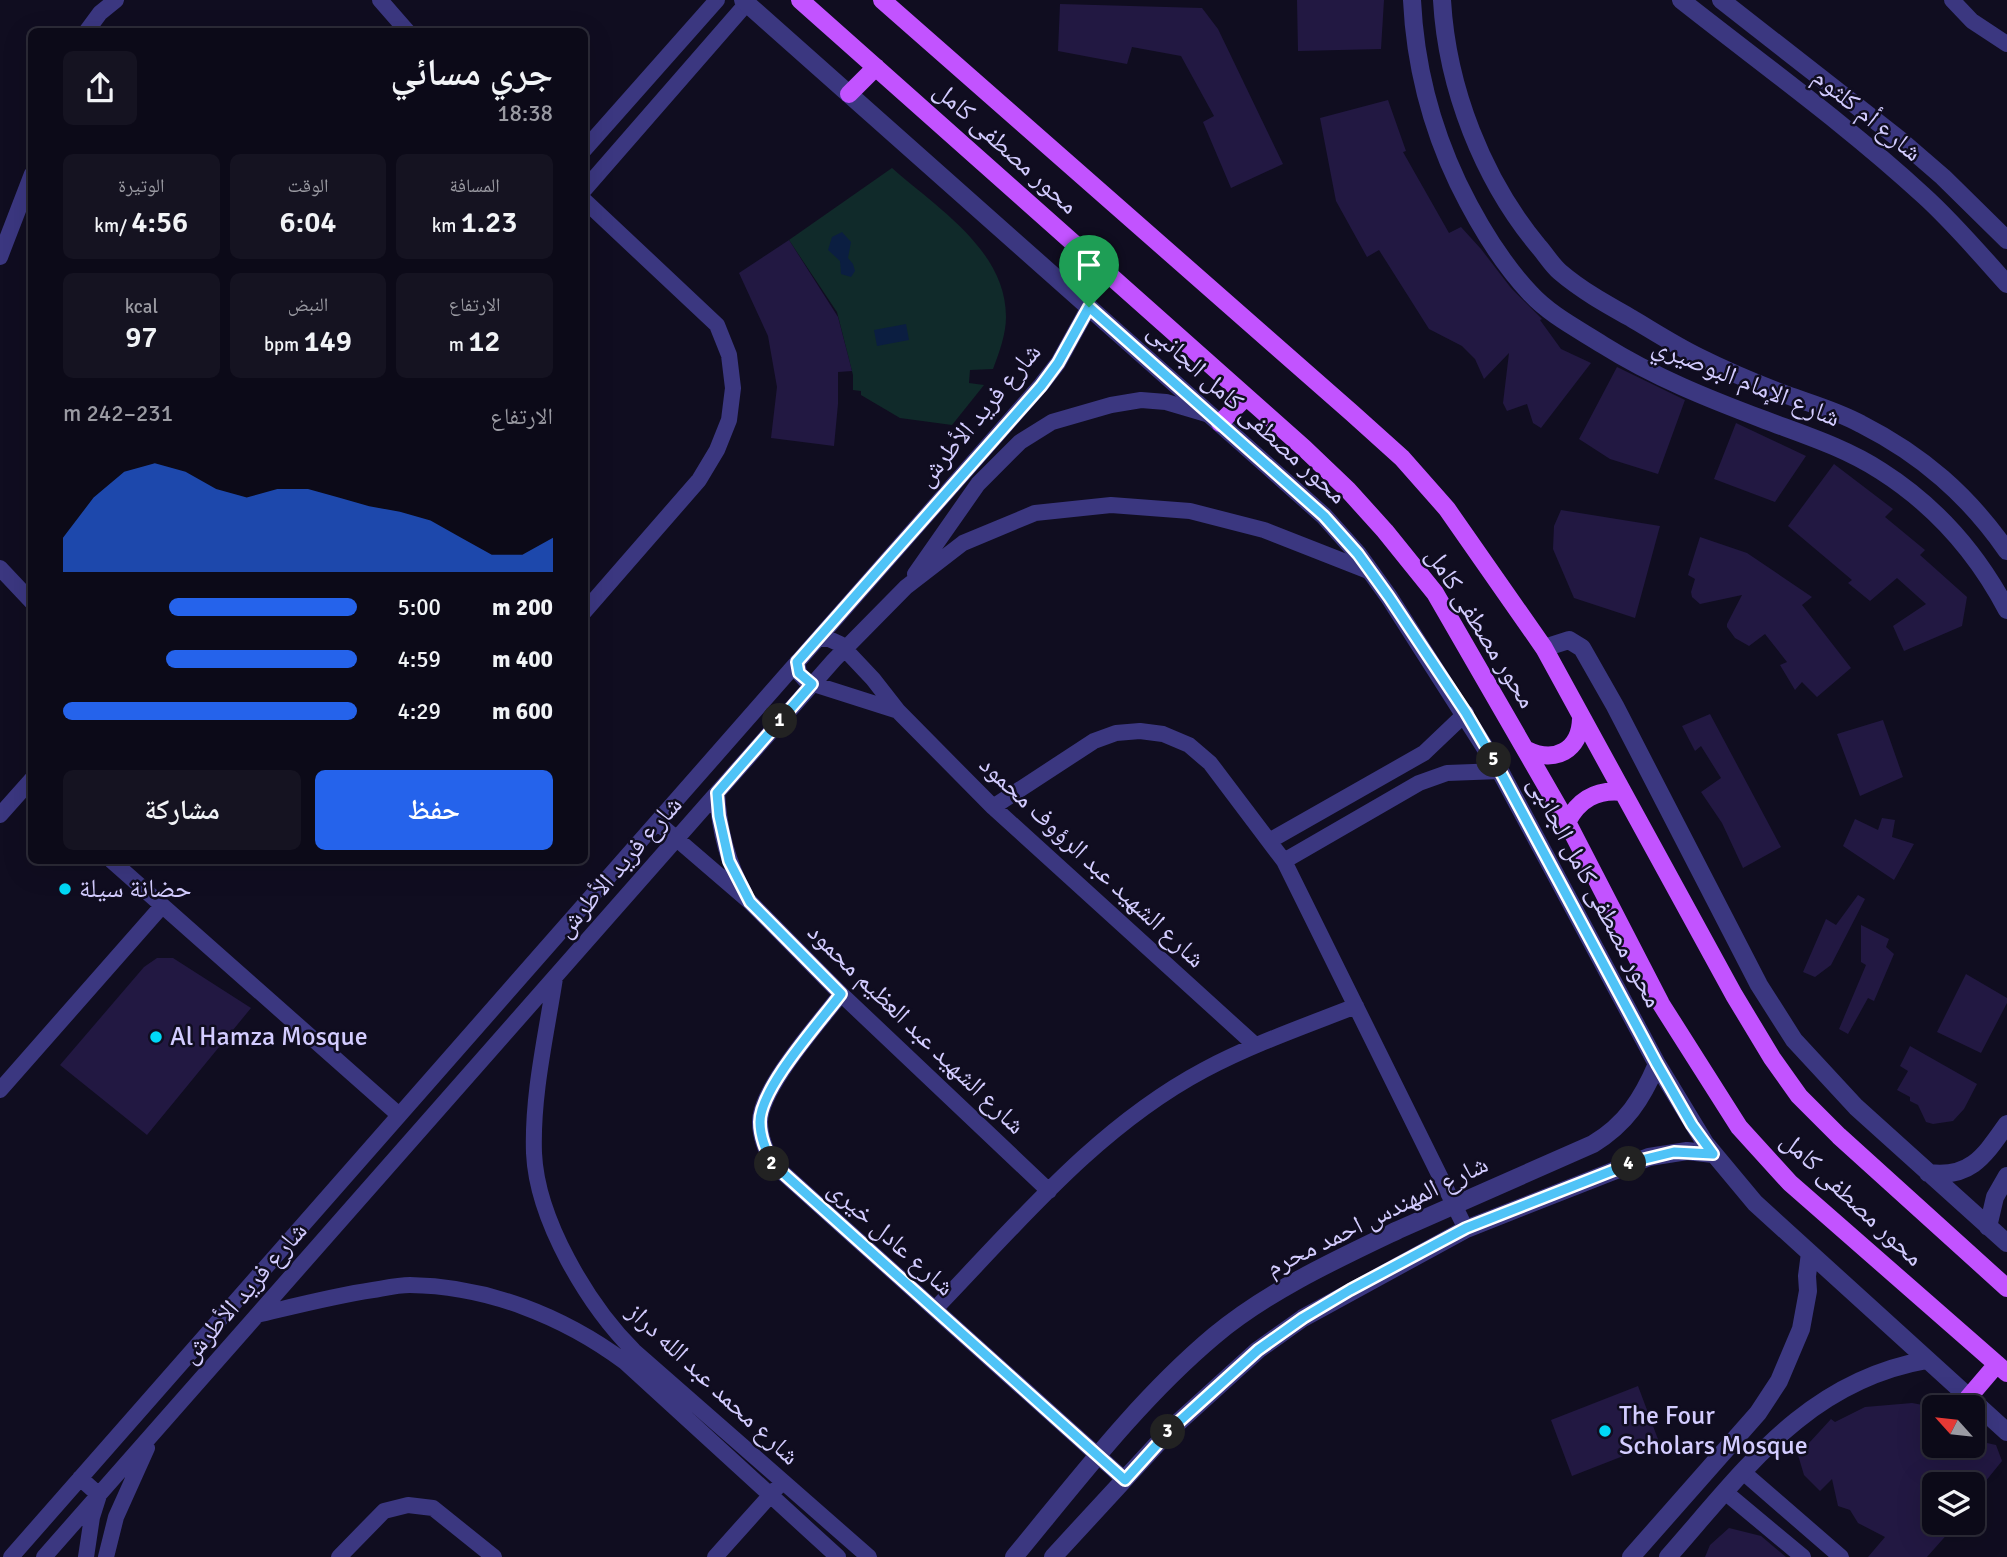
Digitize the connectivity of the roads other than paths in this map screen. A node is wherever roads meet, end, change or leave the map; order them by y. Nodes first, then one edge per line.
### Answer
1 (116, 0) edge
2 (380, 0) edge
3 (717, 0) edge
4 (800, 0) edge
5 (882, 0) edge
6 (1412, 0) edge
7 (1442, 0) edge
8 (1682, 0) edge
9 (1721, 0) edge
10 (1952, 0) edge
11 (745, 2) edge
12 (89, 28) edge
13 (404, 28) edge
14 (2007, 44) edge
15 (876, 67) junction
16 (849, 94) junction
17 (588, 145) edge
18 (28, 184) edge
19 (588, 185) edge
20 (588, 204) edge
21 (2007, 240) edge
22 (0, 257) edge
23 (2007, 284) edge
24 (1089, 307) junction
25 (1246, 397) junction
26 (1818, 405) junction
27 (1848, 418) junction
28 (1216, 419) junction
29 (1811, 437) junction
30 (1837, 448) junction
31 (2007, 551) edge
32 (0, 568) edge
33 (1371, 572) junction
34 (906, 587) junction
35 (28, 598) edge
36 (588, 607) edge
37 (2007, 610) edge
38 (818, 639) junction
39 (1544, 648) junction
40 (844, 649) junction
41 (797, 662) junction
42 (812, 684) junction
43 (898, 711) junction
44 (1466, 713) junction
45 (1581, 719) junction
46 (1527, 750) junction
47 (1500, 771) junction
48 (28, 786) edge
49 (1623, 792) junction
50 (717, 793) junction
51 (993, 807) junction
52 (0, 815) edge
53 (657, 822) junction
54 (1567, 822) junction
55 (676, 839) junction
56 (1270, 841) junction
57 (1284, 861) junction
58 (115, 864) edge
59 (750, 902) junction
60 (162, 906) junction
61 (555, 976) junction
62 (841, 994) junction
63 (1356, 1006) junction
64 (1255, 1045) junction
65 (1657, 1064) junction
66 (0, 1090) edge
67 (399, 1115) junction
68 (2007, 1124) edge
69 (1713, 1154) junction
70 (1980, 1160) junction
71 (1928, 1173) junction
72 (2006, 1177) edge
73 (1049, 1191) junction
74 (324, 1200) junction
75 (1454, 1205) junction
76 (343, 1217) junction
77 (1988, 1227) junction
78 (1466, 1228) junction
79 (2007, 1243) edge
80 (1810, 1253) junction
81 (2007, 1288) edge
82 (935, 1309) junction
83 (257, 1315) junction
84 (629, 1356) junction
85 (1927, 1360) junction
86 (2002, 1369) edge
87 (1965, 1395) edge
88 (1972, 1395) edge
89 (1985, 1413) edge
90 (1745, 1427) junction
91 (156, 1431) junction
92 (2007, 1432) edge
93 (1768, 1444) junction
94 (1098, 1454) junction
95 (1744, 1472) junction
96 (80, 1478) junction
97 (1125, 1480) junction
98 (782, 1482) junction
99 (1725, 1492) junction
100 (99, 1495) junction
101 (771, 1495) junction
102 (10, 1557) edge
103 (44, 1557) edge
104 (86, 1557) edge
105 (106, 1557) edge
106 (339, 1557) edge
107 (494, 1557) edge
108 (715, 1557) edge
109 (838, 1557) edge
110 (869, 1557) edge
111 (1014, 1557) edge
112 (1052, 1557) edge
113 (1630, 1557) edge
114 (1668, 1557) edge
115 (1803, 1557) edge
116 (1841, 1557) edge

1 - 12 street
2 - 13 street
3 - 17 street
4 - 15 main road, محور مصطفى كامل
5 - 39 main road, محور مصطفى كامل
6 - 29 street, شارع الإمام البوصيري
7 - 26 street, شارع الإمام البوصيري
8 - 23 street, شارع أم كلثوم
9 - 21 street, شارع أم كلثوم
10 - 14 street
11 - 16 street, محور مصطفى كامل الجانبى
11 - 19 street
15 - 16 main road
15 - 25 main road, محور مصطفى كامل
16 - 24 street, محور مصطفى كامل الجانبى
18 - 22 street
20 - 36 street
24 - 28 street, محور مصطفى كامل الجانبى
24 - 38 street, شارع فريد الأطرش
25 - 28 main road
25 - 46 main road, محور مصطفى كامل
26 - 27 street, شارع الإمام البوصيري
26 - 29 street
27 - 30 street
27 - 31 street, شارع الإمام البوصيري
28 - 33 street, محور مصطفى كامل الجانبى
28 - 34 street
29 - 30 street, شارع الإمام البوصيري
30 - 37 street, شارع الإمام البوصيري
32 - 35 street
33 - 34 street, شارع فريد الأطرش
33 - 44 street, محور مصطفى كامل الجانبى
34 - 40 street, شارع فريد الأطرش
38 - 40 street, شارع الشهيد عبد الرؤوف محمود
38 - 41 street, شارع فريد الأطرش
39 - 45 main road, محور مصطفى كامل
39 - 71 street
40 - 42 street, شارع فريد الأطرش
40 - 43 street, شارع الشهيد عبد الرؤوف محمود
41 - 42 street
41 - 53 street, شارع فريد الأطرش
42 - 43 street, شارع الشهيد عبد الرؤوف محمود
42 - 50 street, شارع فريد الأطرش
43 - 51 street, شارع الشهيد عبد الرؤوف محمود
44 - 47 street, محور مصطفى كامل الجانبى
44 - 56 street
45 - 46 main road
45 - 49 main road, محور مصطفى كامل
46 - 54 main road, محور مصطفى كامل
47 - 57 street
47 - 65 street, محور مصطفى كامل الجانبى
48 - 52 street
49 - 54 main road
49 - 81 main road, محور مصطفى كامل
50 - 55 street, شارع فريد الأطرش
50 - 59 street, شارع الشهيد عبد العظيم محمود
51 - 56 street
51 - 64 street, شارع الشهيد عبد الرؤوف محمود
53 - 55 street, شارع الشهيد عبد العظيم محمود
53 - 67 street, شارع فريد الأطرش
54 - 86 main road, محور مصطفى كامل
55 - 59 street, شارع الشهيد عبد العظيم محمود
55 - 61 street, شارع فريد الأطرش
56 - 57 street
57 - 63 street
58 - 60 street
59 - 62 street, شارع الشهيد عبد العظيم محمود
60 - 66 street
60 - 67 street
61 - 76 street, شارع فريد الأطرش
61 - 84 street, شارع محمد عبد الله دراز
62 - 73 street, شارع الشهيد عبد العظيم محمود
62 - 82 street, شارع عادل خيرى
63 - 64 street
63 - 75 street
64 - 73 street
65 - 69 street, محور مصطفى كامل الجانبى
65 - 75 street, شارع المهندس احمد محرم
67 - 74 street, شارع فريد الأطرش
68 - 70 street
69 - 78 street, شارع المهندس احمد محرم
69 - 80 street, محور مصطفى كامل الجانبى
70 - 71 street
70 - 72 street
71 - 77 street
72 - 77 street
73 - 82 street
74 - 76 street
74 - 96 street, شارع فريد الأطرش
75 - 78 street
75 - 94 street, شارع المهندس احمد محرم
76 - 83 street, شارع فريد الأطرش
77 - 79 street
78 - 97 street, شارع المهندس احمد محرم
80 - 85 street, محور مصطفى كامل الجانبى
80 - 90 street
82 - 94 street, شارع عادل خيرى
83 - 84 street, شارع محمد عبد الله دراز
83 - 91 street, شارع فريد الأطرش
84 - 98 street, شارع محمد عبد الله دراز
84 - 101 street, شارع محمد عبد الله دراز
85 - 87 street, محور مصطفى كامل الجانبى
85 - 93 street
86 - 88 main road
89 - 92 street, محور مصطفى كامل الجانبى
90 - 93 street
90 - 113 street
91 - 100 street, شارع فريد الأطرش
91 - 105 street
93 - 95 street
94 - 97 street, شارع عادل خيرى
94 - 111 street, شارع المهندس احمد محرم
95 - 99 street
95 - 116 street
96 - 100 street
96 - 102 street, شارع فريد الأطرش
97 - 112 street, شارع المهندس احمد محرم
98 - 101 street
98 - 110 street, شارع محمد عبد الله دراز
99 - 114 street
99 - 115 street
100 - 103 street, شارع فريد الأطرش
100 - 104 street
101 - 108 street
101 - 109 street, شارع محمد عبد الله دراز
106 - 107 street

